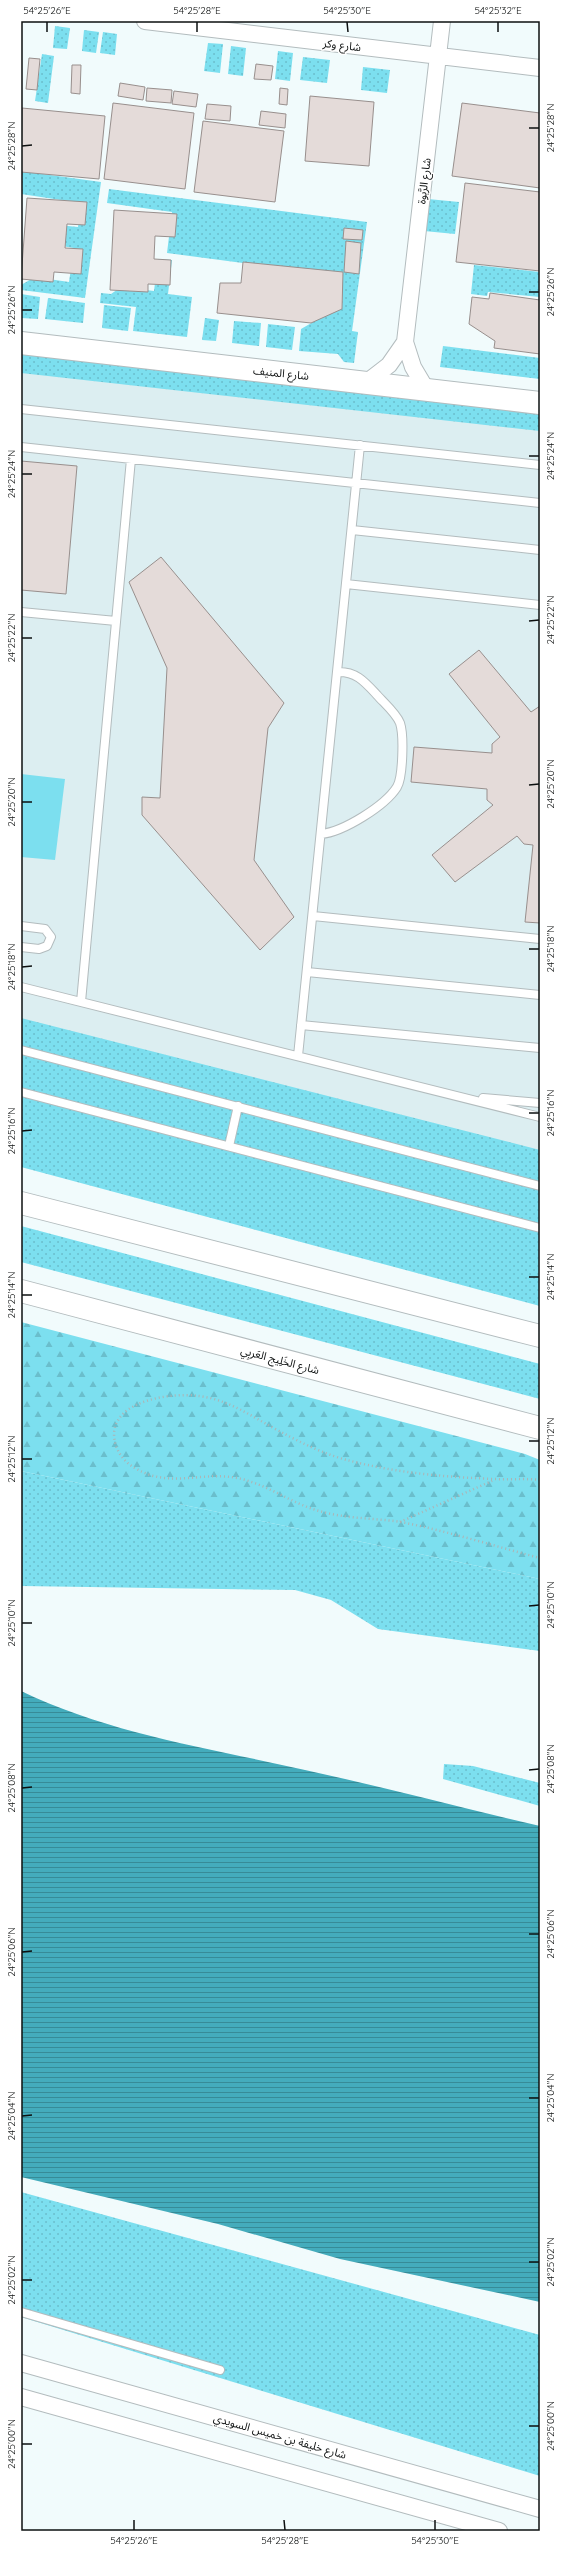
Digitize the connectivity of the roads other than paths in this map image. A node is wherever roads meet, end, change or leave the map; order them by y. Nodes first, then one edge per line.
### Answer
1 (144, 21) edge
2 (442, 21) edge
3 (438, 56) junction
4 (540, 68) edge
5 (21, 342) edge
6 (405, 342) junction
7 (368, 382) junction
8 (426, 389) junction
9 (540, 403) edge
10 (21, 409) edge
11 (360, 445) junction
12 (21, 447) edge
13 (131, 459) junction
14 (540, 465) edge
15 (356, 483) junction
16 (540, 503) edge
17 (352, 530) junction
18 (540, 550) edge
19 (346, 584) junction
20 (540, 605) edge
21 (21, 612) edge
22 (116, 621) junction
23 (337, 672) junction
24 (321, 834) junction
25 (312, 916) junction
26 (21, 926) edge
27 (540, 938) edge
28 (21, 947) edge
29 (307, 972) junction
30 (21, 987) edge
31 (540, 995) edge
32 (82, 1002) junction
33 (301, 1025) junction
34 (540, 1048) edge
35 (21, 1050) edge
36 (298, 1056) junction
37 (21, 1092) edge
38 (458, 1096) junction
39 (540, 1103) edge
40 (238, 1106) junction
41 (540, 1117) edge
42 (229, 1146) junction
43 (540, 1186) edge
44 (21, 1202) edge
45 (540, 1228) edge
46 (21, 1291) edge
47 (540, 1336) edge
48 (540, 1428) edge
49 (21, 2312) edge
50 (21, 2363) edge
51 (220, 2370) dead end
52 (21, 2397) edge
53 (540, 2509) edge
54 (499, 2531) edge

1 - 3 street, شارع وكر
2 - 3 street, شارع الرَّبوة
3 - 4 street, شارع وكر
3 - 6 street, شارع الرَّبوة
5 - 7 main road, شارع المنيف
6 - 7 street, شارع الرَّبوة
6 - 8 street, شارع الرَّبوة
7 - 8 main road, شارع المنيف
8 - 9 main road, شارع المنيف
10 - 11 lane
11 - 14 lane
11 - 15 lane
12 - 13 lane
13 - 15 lane
13 - 22 lane
15 - 16 lane
15 - 17 lane
17 - 18 lane
17 - 19 lane
19 - 20 lane
19 - 23 lane
21 - 22 lane
22 - 32 lane
23 - 24 lane
23 - 24 lane
24 - 25 lane
25 - 27 lane
25 - 29 lane
26 - 28 lane
29 - 31 lane
29 - 33 lane
30 - 32 lane
32 - 36 lane
33 - 34 lane
33 - 36 lane
35 - 40 lane
36 - 38 lane
37 - 42 lane
38 - 39 lane
38 - 41 lane
40 - 42 lane
40 - 43 lane
42 - 45 lane
44 - 47 main road
46 - 48 main road, شارع الخَلِيج العَربِي
49 - 51 lane
50 - 53 street, شارع خليفة بن خميس السويدي
52 - 54 street

